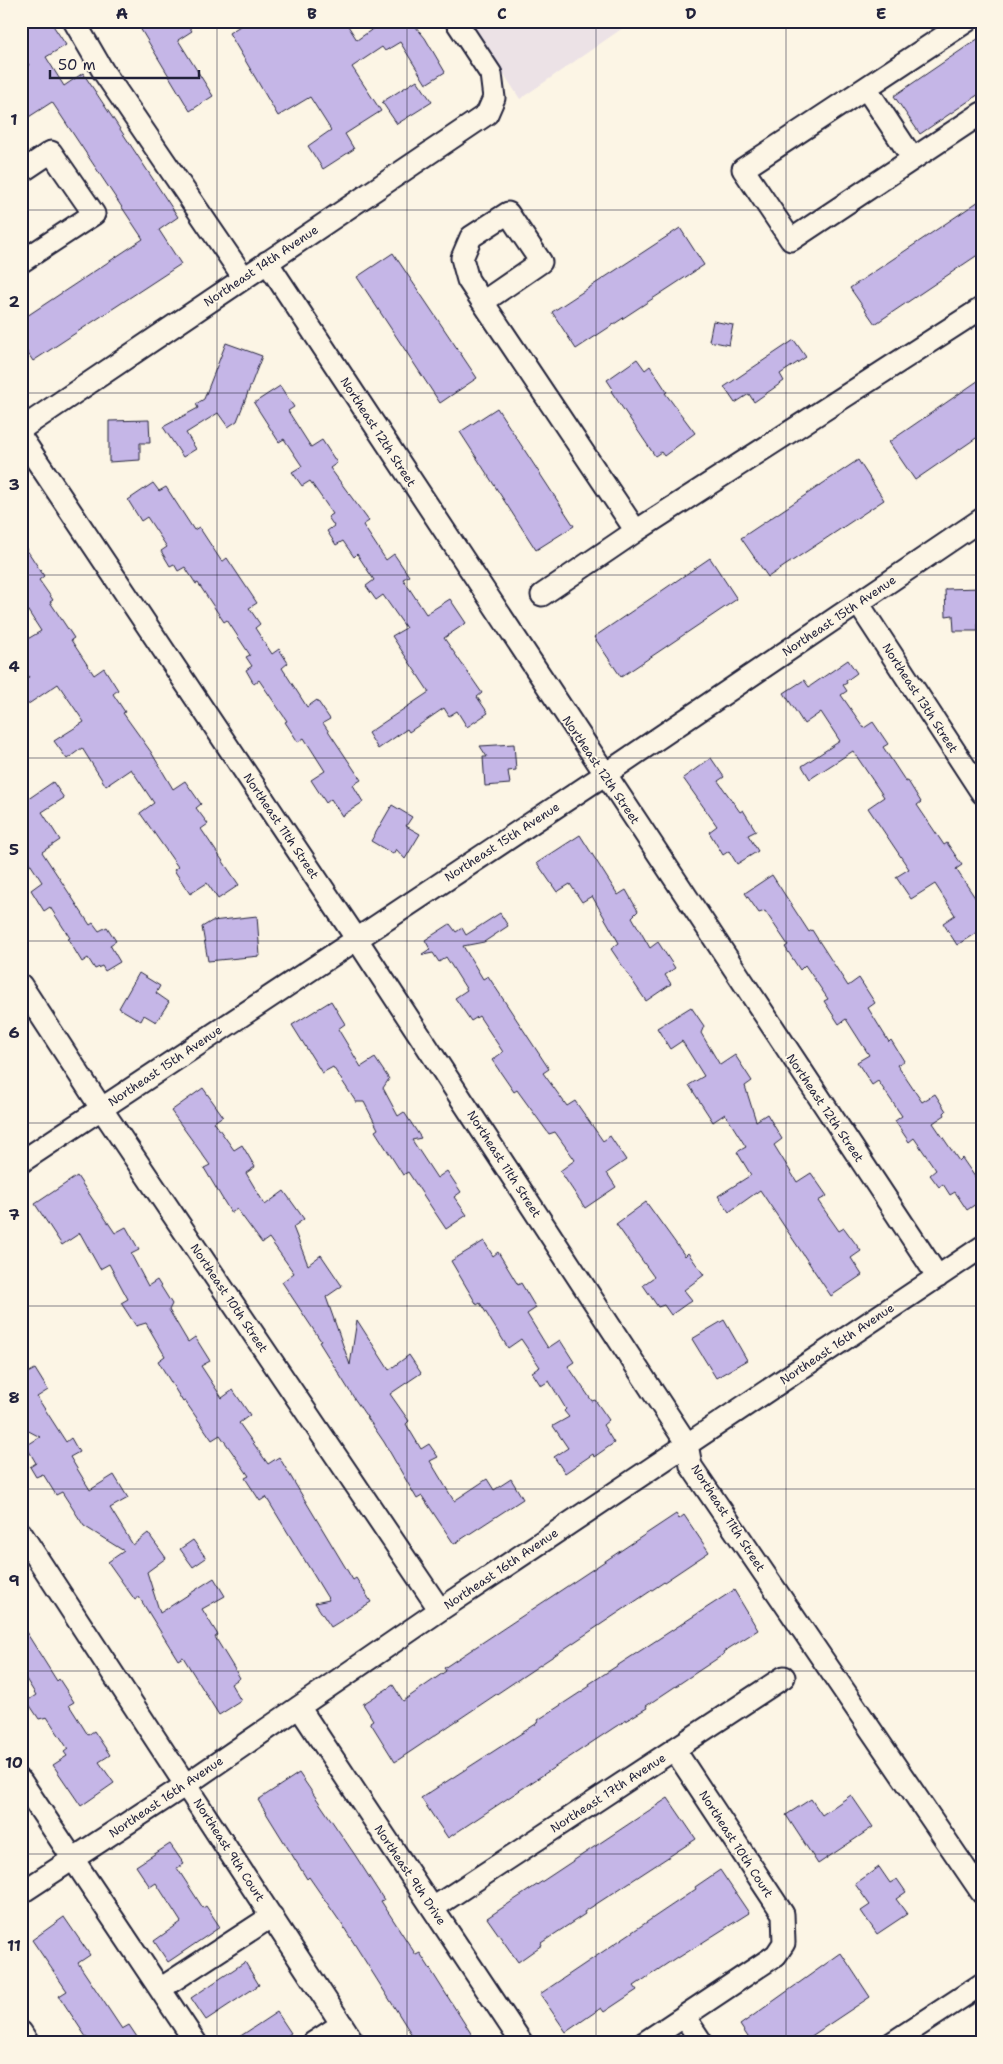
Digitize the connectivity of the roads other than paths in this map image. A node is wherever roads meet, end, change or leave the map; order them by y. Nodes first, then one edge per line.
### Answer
1 (74, 21) edge
2 (456, 21) edge
3 (967, 21) edge
4 (866, 88) junction
5 (982, 113) edge
6 (913, 159) junction
7 (21, 172) edge
8 (21, 262) edge
9 (267, 262) junction
10 (244, 278) junction
11 (483, 302) dead end
12 (982, 308) edge
13 (21, 429) edge
14 (21, 437) edge
15 (982, 519) edge
16 (636, 531) junction
17 (542, 595) dead end
18 (858, 603) junction
19 (604, 775) junction
20 (982, 793) edge
21 (356, 938) junction
22 (21, 985) edge
23 (102, 1109) junction
24 (21, 1162) edge
25 (982, 1247) edge
26 (938, 1277) junction
27 (687, 1444) junction
28 (21, 1533) edge
29 (440, 1610) junction
30 (784, 1677) dead end
31 (299, 1707) junction
32 (674, 1749) junction
33 (21, 1782) edge
34 (187, 1784) junction
35 (72, 1860) junction
36 (21, 1893) edge
37 (982, 1893) edge
38 (432, 1908) junction
39 (272, 1916) junction
40 (982, 1984) edge
41 (160, 1988) junction
42 (684, 2016) junction
43 (342, 2024) junction
44 (21, 2032) edge
45 (28, 2043) edge
46 (196, 2043) edge
47 (313, 2043) edge
48 (354, 2043) edge
49 (522, 2043) edge
50 (644, 2043) edge
51 (702, 2043) edge
52 (892, 2043) edge

1 - 10 street
2 - 9 street, Northeast 14th Avenue
3 - 4 street
4 - 6 street
4 - 6 street
5 - 6 street
7 - 8 street
9 - 10 street, Northeast 14th Avenue
9 - 19 street, Northeast 12th Street
10 - 13 street, Northeast 14th Avenue
11 - 16 street
12 - 16 street
14 - 21 street, Northeast 11th Street
15 - 18 street, Northeast 15th Avenue
16 - 17 street
18 - 19 street, Northeast 15th Avenue
18 - 20 street, Northeast 13th Street
19 - 21 street, Northeast 15th Avenue
19 - 26 street, Northeast 12th Street
21 - 23 street, Northeast 15th Avenue
21 - 27 street, Northeast 11th Street
22 - 23 street, Northeast 10th Street
23 - 24 street, Northeast 15th Avenue
23 - 29 street, Northeast 10th Street
25 - 26 street, Northeast 16th Avenue
26 - 27 street, Northeast 16th Avenue
27 - 29 street, Northeast 16th Avenue
27 - 37 street, Northeast 11th Street
28 - 34 street, Northeast 9th Court
29 - 31 street, Northeast 16th Avenue
30 - 32 street, Northeast 17th Avenue
31 - 34 street, Northeast 16th Avenue
31 - 38 street, Northeast 9th Drive
32 - 38 street, Northeast 17th Avenue
32 - 42 street, Northeast 10th Court
33 - 35 street
34 - 35 street, Northeast 16th Avenue
34 - 39 street, Northeast 9th Court
35 - 36 street, Northeast 16th Avenue
35 - 41 street
38 - 49 street, Northeast 9th Drive
39 - 41 street
39 - 43 street, Northeast 9th Court
40 - 52 street
41 - 46 street
42 - 50 street
42 - 51 street
43 - 47 street
43 - 48 street, Northeast 9th Court
44 - 45 street

